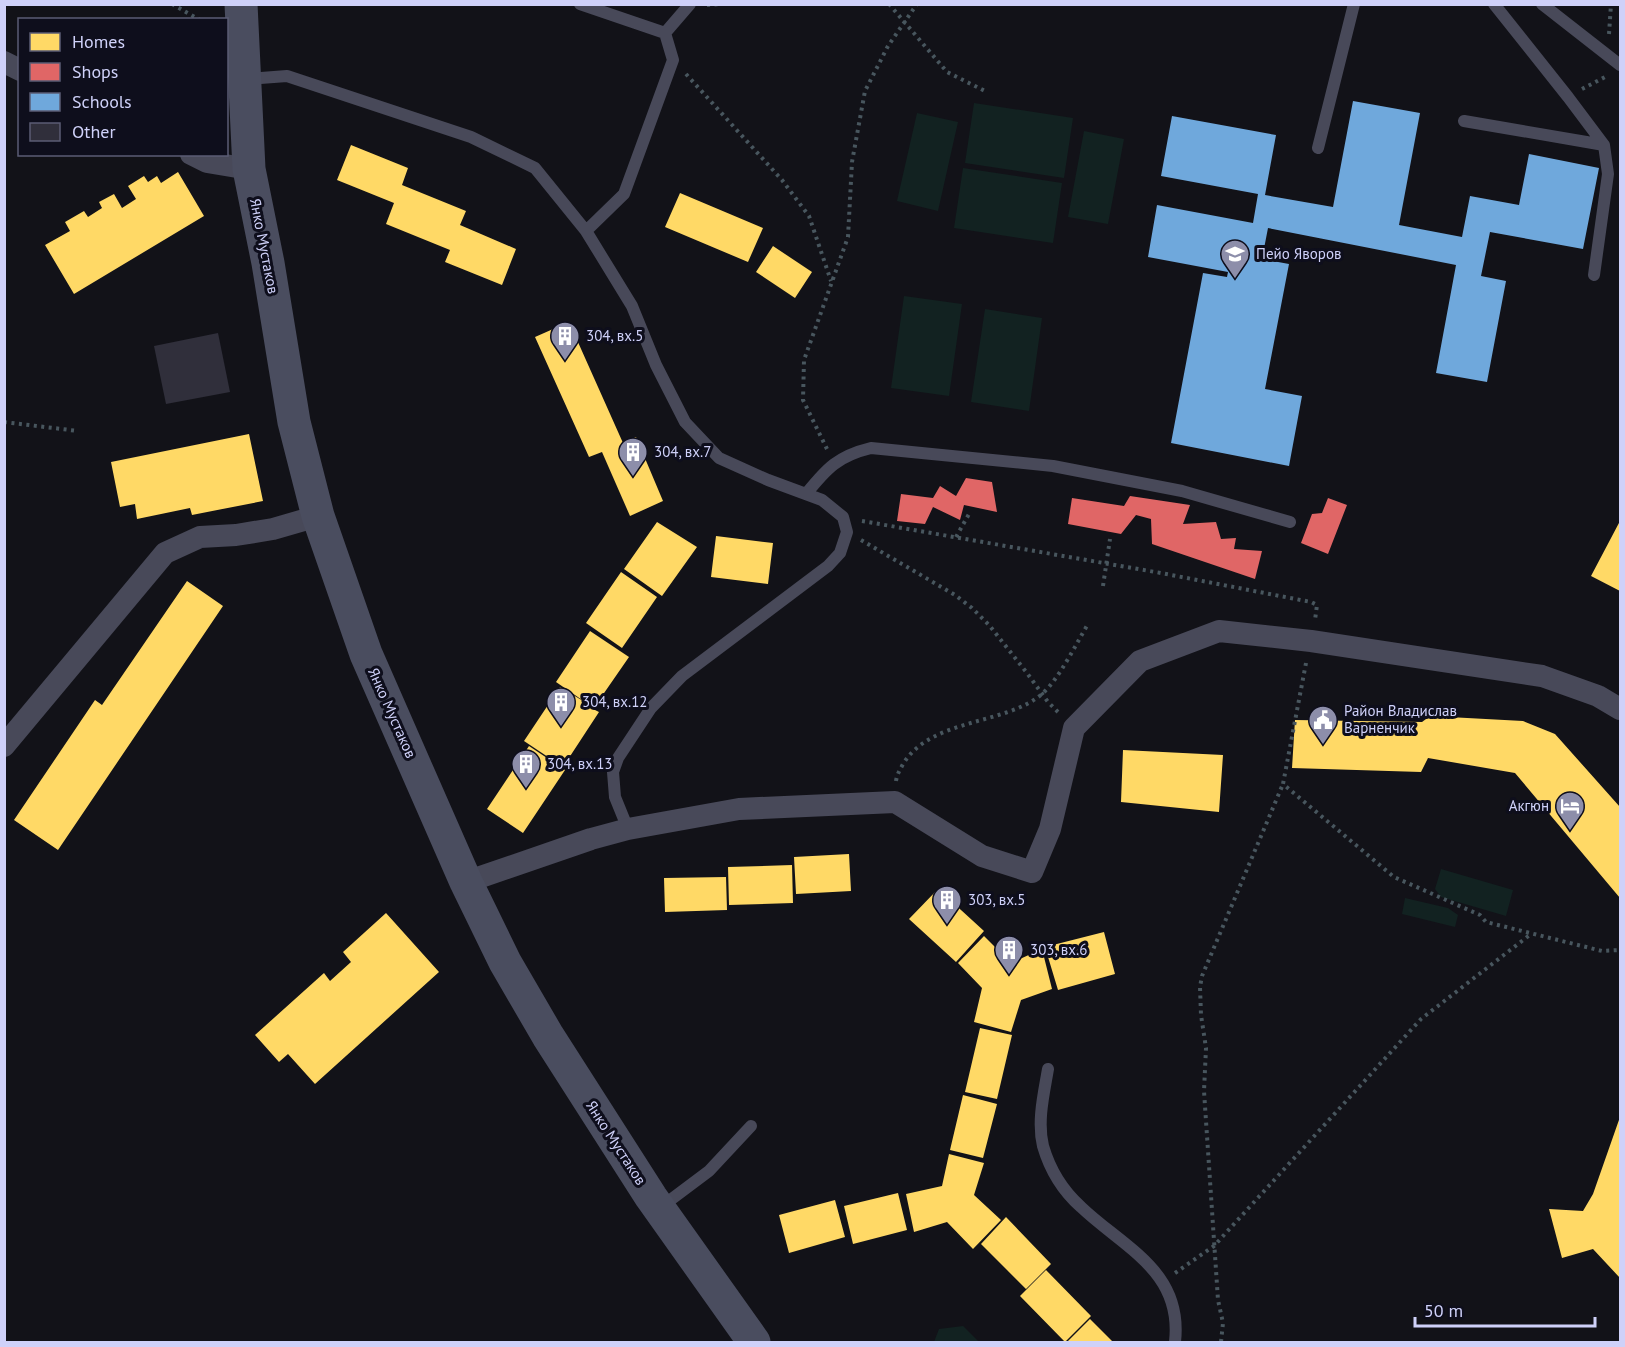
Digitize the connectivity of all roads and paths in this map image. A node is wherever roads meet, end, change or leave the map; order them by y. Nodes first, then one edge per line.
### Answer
1 (172, 4) edge
2 (241, 4) edge
3 (580, 4) edge
4 (690, 4) edge
5 (889, 4) edge
6 (917, 4) edge
7 (1354, 4) edge
8 (1494, 4) edge
9 (1542, 4) edge
10 (1611, 4) edge
11 (196, 18) edge
12 (906, 22) junction
13 (665, 33) junction
14 (1607, 54) junction
15 (673, 60) junction
16 (4, 62) edge
17 (1620, 65) edge
18 (18, 69) edge
19 (1610, 74) dead end
20 (245, 79) junction
21 (985, 91) dead end
22 (1568, 97) junction
23 (1464, 121) dead end
24 (1604, 145) junction
25 (1318, 148) dead end
26 (194, 156) edge
27 (249, 169) junction
28 (586, 231) junction
29 (1594, 275) dead end
30 (831, 282) junction
31 (4, 422) edge
32 (78, 431) dead end
33 (834, 463) junction
34 (806, 494) junction
35 (969, 514) dead end
36 (318, 516) junction
37 (843, 517) junction
38 (1290, 522) dead end
39 (847, 532) junction
40 (956, 537) junction
41 (1110, 539) dead end
42 (1107, 563) junction
43 (1103, 586) dead end
44 (1089, 624) dead end
45 (1311, 641) junction
46 (1042, 693) junction
47 (1620, 709) edge
48 (1074, 728) junction
49 (4, 746) edge
50 (1283, 784) junction
51 (895, 802) junction
52 (628, 829) junction
53 (466, 882) junction
54 (1532, 934) junction
55 (1620, 950) edge
56 (1048, 1069) dead end
57 (751, 1126) dead end
58 (659, 1209) junction
59 (1214, 1246) junction
60 (1162, 1282) junction
61 (754, 1342) edge
62 (1175, 1342) edge
63 (1221, 1342) edge

1 - 11 path
2 - 20 street, Янко Мустаков
3 - 13 lane
4 - 13 lane
5 - 12 path
6 - 12 path
7 - 25 lane
8 - 22 lane
9 - 14 lane
10 - 14 path
12 - 21 path
12 - 30 path
13 - 15 lane
14 - 17 lane
15 - 28 lane
15 - 30 path
16 - 18 street
19 - 22 path
20 - 27 street, Янко Мустаков
20 - 28 lane
22 - 24 lane
23 - 24 lane
24 - 29 lane
26 - 27 street
27 - 36 street, Янко Мустаков
28 - 34 lane
30 - 33 path
31 - 32 path
33 - 34 lane
33 - 38 lane
34 - 37 lane
35 - 40 path
36 - 49 street
36 - 53 street, Янко Мустаков
37 - 39 lane
37 - 40 path
39 - 46 path
39 - 52 lane
40 - 42 path
41 - 42 path
42 - 43 path
42 - 45 path
44 - 46 path
45 - 47 street
45 - 48 street
45 - 50 path
46 - 48 path
46 - 51 path
48 - 51 street
50 - 54 path
50 - 59 path
51 - 52 street
52 - 53 street
53 - 58 street, Янко Мустаков
54 - 55 path
54 - 59 path
56 - 60 lane
57 - 58 lane
58 - 61 street, Янко Мустаков
59 - 60 path
59 - 63 path
60 - 62 lane

